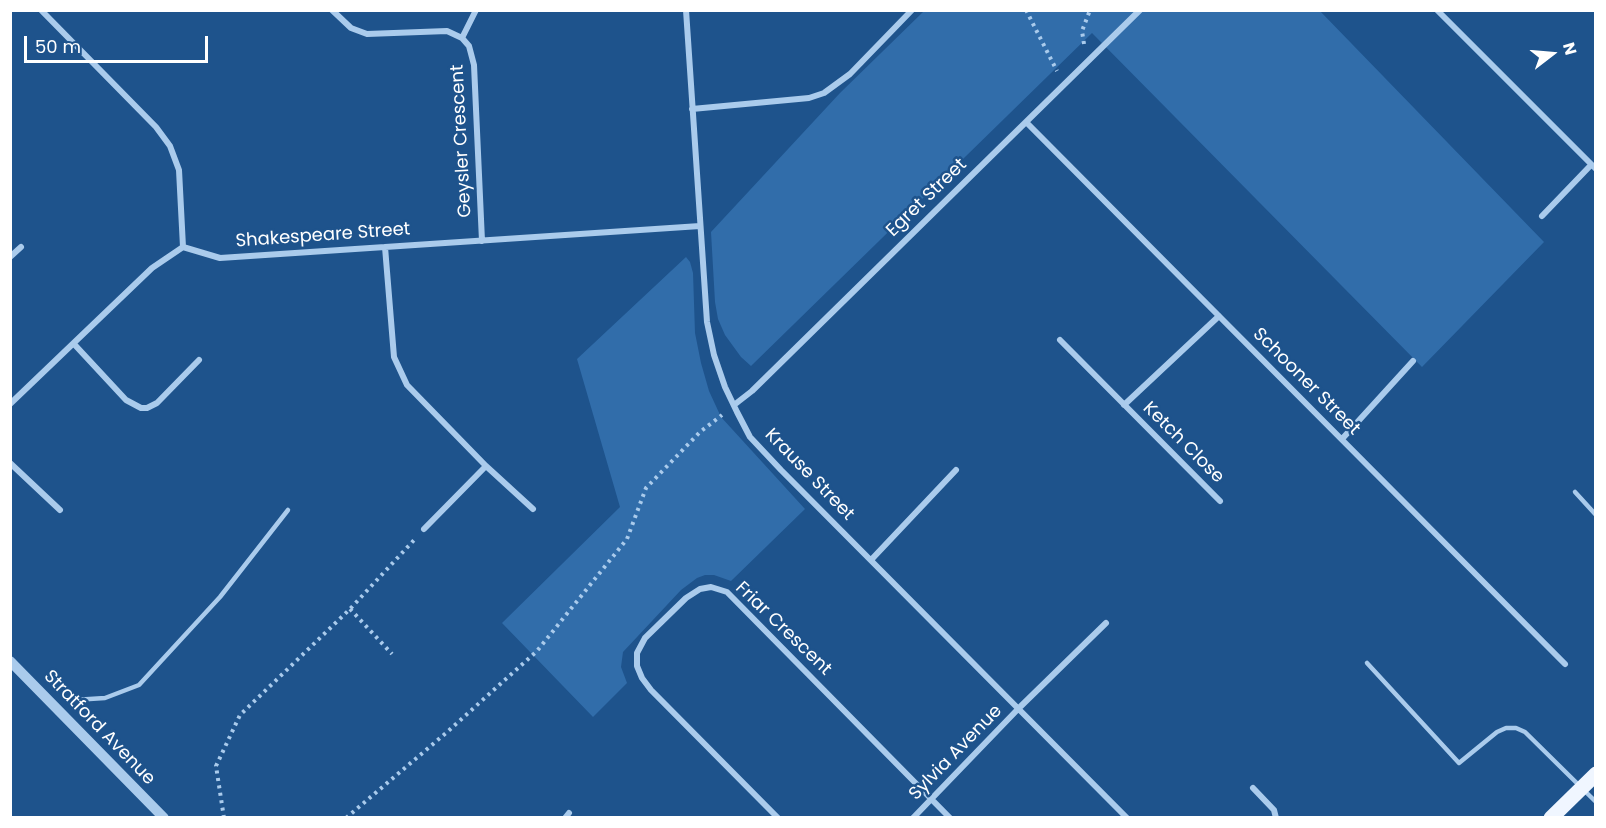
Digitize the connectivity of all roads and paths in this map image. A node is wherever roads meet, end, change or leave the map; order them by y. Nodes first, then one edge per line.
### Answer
1 (41, 10) edge
2 (332, 10) edge
3 (476, 10) edge
4 (686, 10) edge
5 (912, 10) edge
6 (1026, 10) edge
7 (1090, 10) edge
8 (1140, 10) edge
9 (1437, 10) edge
10 (462, 38) junction
11 (1088, 62) junction
12 (1064, 85) junction
13 (692, 109) junction
14 (1026, 122) junction
15 (1593, 167) edge
16 (1542, 216) dead end
17 (700, 226) junction
18 (482, 241) junction
19 (21, 247) dead end
20 (183, 247) junction
21 (385, 248) junction
22 (10, 257) edge
23 (1218, 316) junction
24 (1060, 340) dead end
25 (74, 344) junction
26 (199, 360) dead end
27 (1413, 362) dead end
28 (10, 404) edge
29 (734, 405) junction
30 (1124, 405) junction
31 (1342, 439) junction
32 (10, 463) edge
33 (486, 466) junction
34 (956, 470) dead end
35 (1575, 492) dead end
36 (1220, 501) dead end
37 (533, 509) dead end
38 (60, 510) dead end
39 (288, 510) dead end
40 (1596, 515) edge
41 (424, 529) joint
42 (871, 560) junction
43 (350, 609) junction
44 (1106, 624) dead end
45 (392, 654) dead end
46 (10, 661) edge
47 (1367, 663) dead end
48 (1565, 664) dead end
49 (74, 700) dead end
50 (1019, 708) junction
51 (1596, 774) edge
52 (1253, 788) dead end
53 (1581, 788) junction
54 (932, 799) junction
55 (1596, 802) edge
56 (164, 818) edge
57 (224, 818) edge
58 (346, 818) edge
59 (778, 818) edge
60 (913, 818) edge
61 (950, 818) edge
62 (1127, 818) edge
63 (1276, 818) edge
64 (1551, 818) edge

1 - 20 street
2 - 10 street, Geysler Crescent
3 - 10 street
4 - 13 street, Krause Street
5 - 13 street
6 - 12 path
7 - 11 path
8 - 11 street, Egret Street
9 - 15 street
10 - 18 street, Geysler Crescent
11 - 12 street, Egret Street
12 - 14 street, Egret Street
13 - 17 street, Krause Street
14 - 23 street, Schooner Street
14 - 29 street, Egret Street
15 - 16 street
17 - 18 street, Shakespeare Street
17 - 29 street, Krause Street
18 - 21 street, Shakespeare Street
19 - 22 street
20 - 21 street, Shakespeare Street
20 - 25 street
21 - 33 street
23 - 30 street, Ketch Close
23 - 31 street, Schooner Street
24 - 30 street, Ketch Close
25 - 26 street
25 - 28 street
27 - 31 street
29 - 42 street, Krause Street
29 - 58 path
30 - 36 street, Ketch Close
31 - 48 street, Schooner Street
32 - 38 street
33 - 37 street
33 - 41 street
34 - 42 street
35 - 40 lane
39 - 49 lane
41 - 43 path
42 - 50 street, Krause Street
43 - 45 path
43 - 57 path
44 - 50 street, Sylvia Avenue
46 - 56 street, Stratford Avenue
47 - 53 lane
50 - 54 street, Sylvia Avenue
50 - 62 street, Krause Street
51 - 53 main road
52 - 63 street
53 - 55 lane
53 - 64 main road
54 - 59 street, Friar Crescent
54 - 60 street, Sylvia Avenue
54 - 61 street, Friar Crescent

